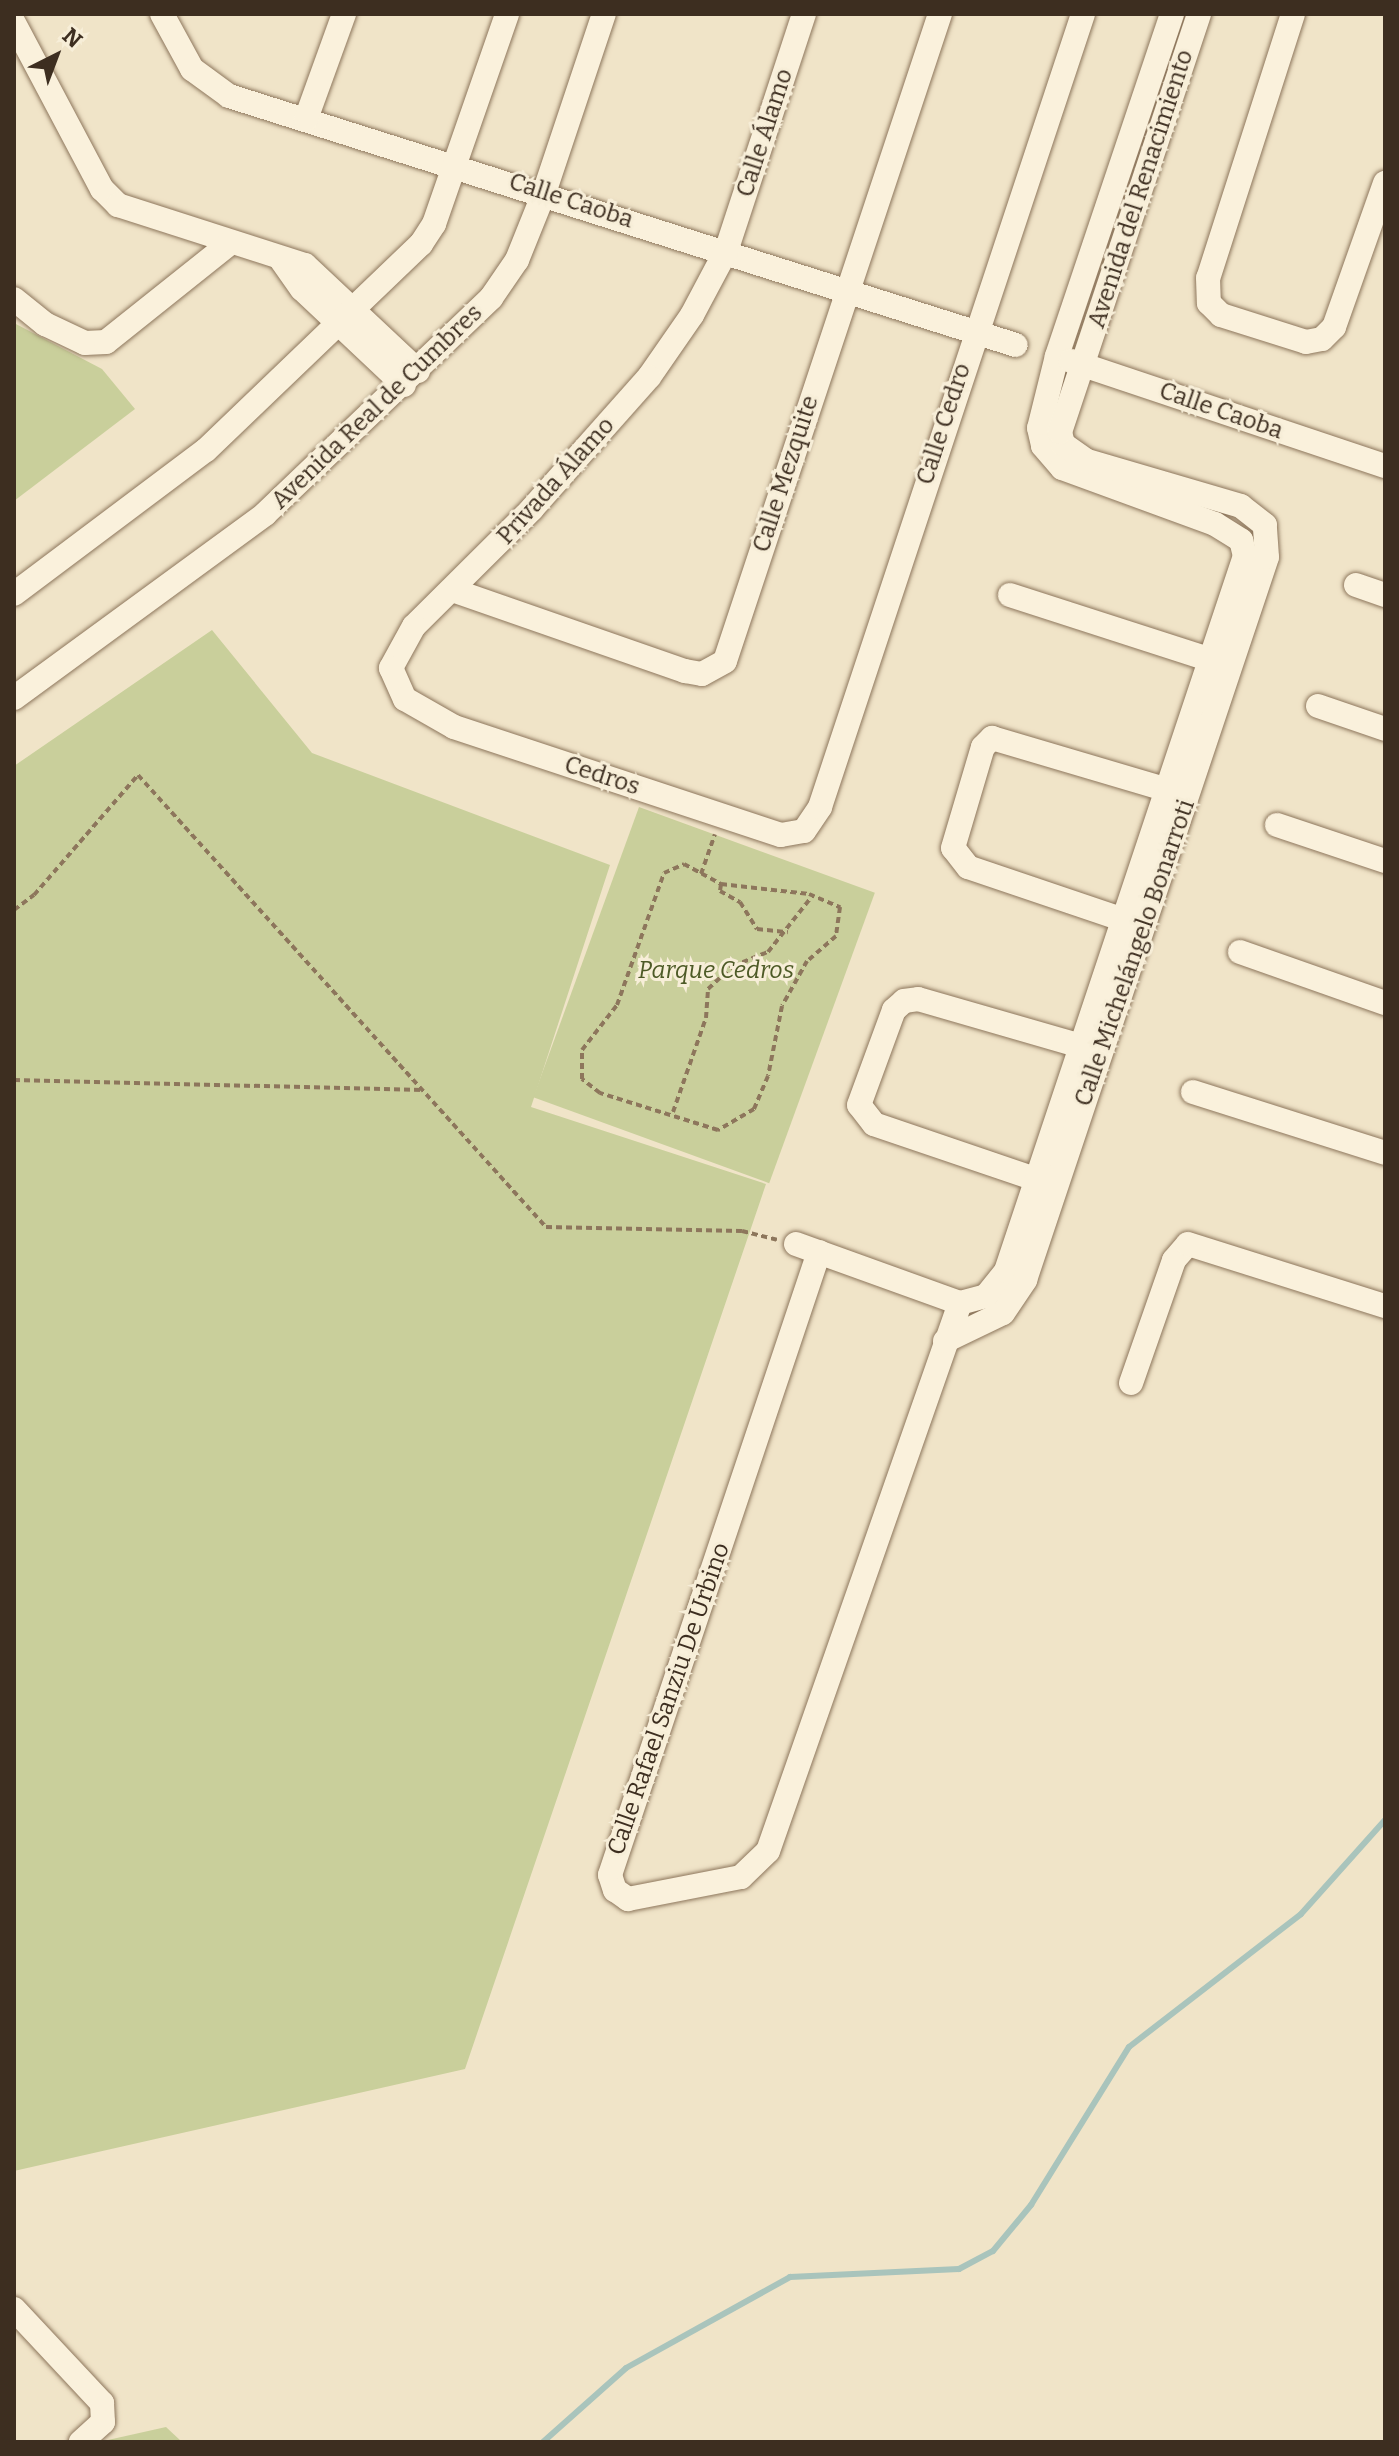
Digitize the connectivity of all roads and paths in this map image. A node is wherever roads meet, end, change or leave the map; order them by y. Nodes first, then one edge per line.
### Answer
1 (162, 14) edge
2 (344, 14) edge
3 (507, 14) edge
4 (604, 14) edge
5 (804, 14) edge
6 (940, 14) edge
7 (1083, 14) edge
8 (1172, 14) edge
9 (1199, 14) edge
10 (1293, 14) edge
11 (14, 23) edge
12 (306, 119) junction
13 (455, 164) junction
14 (1385, 183) edge
15 (544, 193) junction
16 (230, 243) junction
17 (726, 251) junction
18 (846, 290) junction
19 (14, 299) edge
20 (348, 318) junction
21 (974, 331) junction
22 (1016, 345) dead end
23 (1057, 356) junction
24 (1084, 365) junction
25 (411, 378) junction
26 (1053, 445) junction
27 (1385, 466) edge
28 (1265, 525) junction
29 (1241, 540) junction
30 (1356, 585) dead end
31 (455, 591) junction
32 (14, 594) edge
33 (1010, 595) dead end
34 (1385, 595) edge
35 (1209, 660) junction
36 (1233, 667) junction
37 (14, 698) edge
38 (405, 699) joint
39 (1318, 706) dead end
40 (1385, 729) edge
41 (1164, 789) junction
42 (722, 815) junction
43 (1277, 825) dead end
44 (804, 831) joint
45 (1385, 861) edge
46 (701, 874) junction
47 (721, 884) junction
48 (813, 895) junction
49 (14, 910) edge
50 (1132, 923) junction
51 (789, 933) junction
52 (1240, 952) dead end
53 (1385, 1003) edge
54 (1081, 1046) junction
55 (14, 1080) edge
56 (423, 1090) junction
57 (1193, 1092) dead end
58 (673, 1112) junction
59 (1385, 1153) edge
60 (1045, 1183) junction
61 (807, 1248) junction
62 (960, 1303) junction
63 (1385, 1306) edge
64 (945, 1341) junction
65 (1131, 1383) dead end
66 (14, 2309) edge
67 (81, 2442) edge

1 - 12 street, Calle Caoba
2 - 12 street
3 - 13 street
4 - 15 street, Avenida Real de Cumbres
5 - 17 street, Calle Álamo
6 - 18 street, Calle Mezquite
7 - 21 street, Calle Cedro
8 - 23 street, Avenida del Renacimiento
9 - 24 street, Avenida del Renacimiento
10 - 14 street
11 - 16 street
12 - 13 street, Calle Caoba
13 - 15 street, Calle Caoba
13 - 20 street
15 - 17 street, Calle Caoba
15 - 25 street, Avenida Real de Cumbres
16 - 19 street
16 - 20 street
17 - 18 street, Calle Caoba
17 - 31 street, Privada Álamo
18 - 21 street, Calle Caoba
18 - 31 street, Calle Mezquite
20 - 25 street
20 - 32 street
21 - 22 street, Calle Caoba
21 - 44 street, Calle Cedro
23 - 24 street, Calle Caoba
23 - 26 street, Avenida del Renacimiento
24 - 26 street, Avenida del Renacimiento
24 - 27 street, Calle Caoba
25 - 37 street, Avenida Real de Cumbres
26 - 28 street
26 - 29 street
28 - 29 street
28 - 36 street, Calle Michelángelo Bonarroti
29 - 35 street, Calle Michelángelo Bonarroti
30 - 34 street
31 - 38 street, Privada Álamo
33 - 35 street
35 - 36 street
35 - 41 street, Calle Michelángelo Bonarroti
36 - 50 street, Calle Michelángelo Bonarroti
38 - 42 street, Cedros
39 - 40 street
41 - 50 street, Calle Michelángelo Bonarroti
41 - 50 street
42 - 44 street, Cedros
42 - 46 path
43 - 45 street
46 - 47 path
46 - 58 path
47 - 48 path
47 - 51 path
48 - 51 path
48 - 58 path
49 - 56 path
50 - 54 street, Calle Michelángelo Bonarroti
50 - 60 street, Calle Michelángelo Bonarroti
51 - 58 path
52 - 53 street
54 - 60 street, Calle Michelángelo Bonarroti
54 - 60 street
55 - 56 path
56 - 61 path
57 - 59 street
60 - 62 street, Calle Michelángelo Bonarroti
60 - 64 street, Calle Michelángelo Bonarroti
61 - 62 street
61 - 64 street, Calle Rafael Sanziu De Urbino
62 - 64 street, Calle Rafael Sanziu De Urbino
63 - 65 street
66 - 67 street

